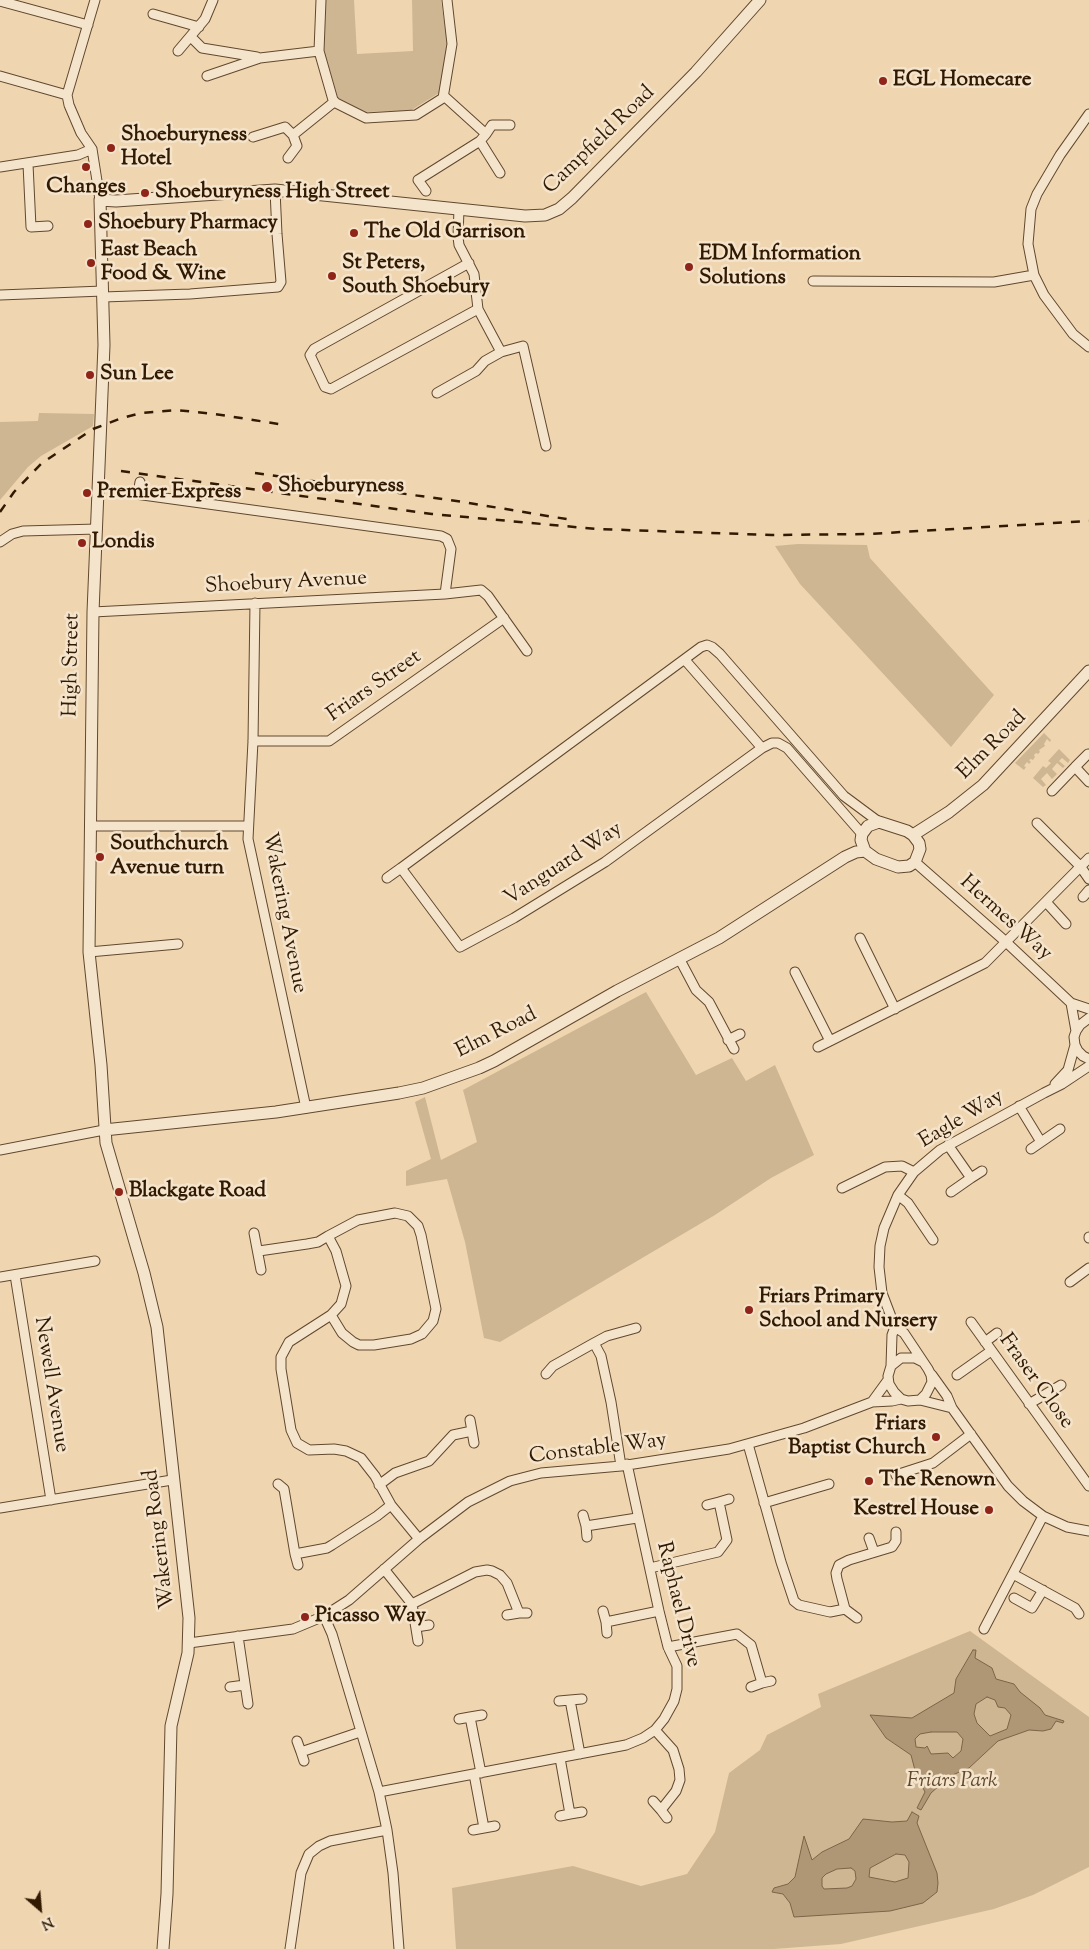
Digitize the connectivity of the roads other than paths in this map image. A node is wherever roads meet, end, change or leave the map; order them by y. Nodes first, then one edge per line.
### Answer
1 (0, 0) edge
2 (95, 0) edge
3 (214, 0) edge
4 (321, 0) edge
5 (447, 0) edge
6 (760, 0) edge
7 (153, 14) dead end
8 (88, 25) junction
9 (199, 27) junction
10 (191, 37) junction
11 (442, 42) dead end
12 (452, 44) junction
13 (178, 51) dead end
14 (319, 51) junction
15 (260, 58) junction
16 (0, 76) edge
17 (207, 76) dead end
18 (67, 95) junction
19 (444, 96) junction
20 (334, 102) junction
21 (1089, 114) edge
22 (510, 125) dead end
23 (293, 135) junction
24 (253, 137) dead end
25 (483, 137) junction
26 (92, 149) junction
27 (288, 158) dead end
28 (28, 164) junction
29 (0, 167) edge
30 (500, 173) dead end
31 (275, 190) junction
32 (426, 192) dead end
33 (100, 200) junction
34 (459, 209) junction
35 (48, 226) dead end
36 (469, 262) junction
37 (1034, 275) junction
38 (813, 281) dead end
39 (103, 294) junction
40 (0, 295) edge
41 (478, 309) junction
42 (1089, 347) edge
43 (500, 352) junction
44 (437, 393) dead end
45 (546, 446) dead end
46 (140, 482) dead end
47 (121, 492) dead end
48 (138, 494) junction
49 (97, 529) junction
50 (0, 542) edge
51 (445, 594) junction
52 (255, 603) junction
53 (93, 612) junction
54 (504, 618) junction
55 (528, 651) dead end
56 (685, 660) junction
57 (1089, 671) edge
58 (253, 741) junction
59 (762, 748) junction
60 (808, 753) junction
61 (1088, 754) edge
62 (797, 761) junction
63 (1075, 767) junction
64 (1089, 782) edge
65 (1052, 791) dead end
66 (879, 822) junction
67 (1037, 823) dead end
68 (90, 826) junction
69 (247, 826) junction
70 (862, 834) junction
71 (913, 835) junction
72 (865, 851) junction
73 (1089, 858) edge
74 (915, 862) junction
75 (1080, 866) junction
76 (401, 868) junction
77 (388, 878) dead end
78 (1089, 879) edge
79 (1046, 902) junction
80 (1066, 924) dead end
81 (860, 938) dead end
82 (1006, 942) junction
83 (178, 944) dead end
84 (89, 952) junction
85 (679, 958) junction
86 (795, 972) dead end
87 (1071, 1003) junction
88 (896, 1008) junction
89 (1089, 1009) edge
90 (1089, 1018) edge
91 (1076, 1031) junction
92 (740, 1034) dead end
93 (728, 1040) junction
94 (830, 1041) junction
95 (1075, 1045) junction
96 (818, 1047) dead end
97 (734, 1049) dead end
98 (1089, 1059) edge
99 (1089, 1066) edge
100 (1044, 1093) junction
101 (1019, 1106) junction
102 (306, 1108) junction
103 (1060, 1129) dead end
104 (104, 1130) junction
105 (1041, 1142) junction
106 (948, 1145) junction
107 (1030, 1149) dead end
108 (0, 1150) edge
109 (982, 1171) dead end
110 (914, 1172) junction
111 (971, 1178) junction
112 (842, 1188) dead end
113 (951, 1192) dead end
114 (898, 1195) junction
115 (254, 1233) dead end
116 (328, 1236) junction
117 (933, 1240) dead end
118 (259, 1251) junction
119 (95, 1260) dead end
120 (1089, 1268) edge
121 (261, 1270) dead end
122 (15, 1275) junction
123 (0, 1277) edge
124 (1070, 1282) dead end
125 (330, 1315) junction
126 (971, 1322) dead end
127 (895, 1327) junction
128 (636, 1328) dead end
129 (997, 1333) dead end
130 (985, 1342) junction
131 (594, 1343) junction
132 (991, 1351) junction
133 (923, 1362) junction
134 (890, 1366) junction
135 (546, 1374) dead end
136 (932, 1375) junction
137 (957, 1375) dead end
138 (888, 1380) junction
139 (1060, 1385) dead end
140 (901, 1398) junction
141 (920, 1400) junction
142 (872, 1402) junction
143 (1029, 1404) junction
144 (952, 1408) junction
145 (470, 1420) dead end
146 (472, 1431) junction
147 (971, 1434) junction
148 (474, 1443) dead end
149 (748, 1444) junction
150 (624, 1465) junction
151 (896, 1475) dead end
152 (172, 1480) junction
153 (1088, 1483) edge
154 (278, 1484) dead end
155 (828, 1484) dead end
156 (379, 1485) junction
157 (729, 1499) dead end
158 (51, 1500) junction
159 (719, 1502) junction
160 (764, 1503) junction
161 (390, 1505) junction
162 (707, 1505) dead end
163 (0, 1508) edge
164 (583, 1515) dead end
165 (1043, 1516) junction
166 (637, 1518) junction
167 (586, 1526) junction
168 (1089, 1531) edge
169 (896, 1532) dead end
170 (587, 1536) dead end
171 (870, 1538) dead end
172 (419, 1539) junction
173 (874, 1552) junction
174 (295, 1554) junction
175 (298, 1565) dead end
176 (650, 1568) junction
177 (384, 1570) junction
178 (1013, 1574) junction
179 (1043, 1590) junction
180 (1014, 1598) dead end
181 (412, 1604) junction
182 (845, 1608) junction
183 (603, 1610) dead end
184 (659, 1611) junction
185 (1079, 1614) dead end
186 (324, 1616) junction
187 (507, 1616) dead end
188 (857, 1618) dead end
189 (606, 1622) junction
190 (429, 1625) dead end
191 (416, 1627) junction
192 (984, 1628) dead end
193 (607, 1633) dead end
194 (238, 1636) junction
195 (418, 1641) dead end
196 (189, 1643) junction
197 (668, 1647) junction
198 (245, 1684) junction
199 (230, 1687) dead end
200 (751, 1687) dead end
201 (582, 1699) dead end
202 (570, 1700) junction
203 (559, 1701) dead end
204 (248, 1704) dead end
205 (482, 1715) dead end
206 (470, 1718) junction
207 (459, 1719) dead end
208 (655, 1730) junction
209 (360, 1732) junction
210 (297, 1741) dead end
211 (301, 1752) junction
212 (580, 1754) junction
213 (560, 1758) junction
214 (304, 1761) dead end
215 (477, 1773) junction
216 (379, 1792) junction
217 (653, 1802) dead end
218 (661, 1810) junction
219 (582, 1812) dead end
220 (570, 1814) junction
221 (560, 1816) dead end
222 (668, 1818) dead end
223 (495, 1826) dead end
224 (484, 1828) junction
225 (387, 1830) junction
226 (473, 1830) dead end
227 (163, 1949) edge
228 (290, 1949) edge
229 (398, 1949) edge

1 - 8 street
2 - 8 street
3 - 9 street
4 - 14 street
5 - 12 street
6 - 34 street, Campfield Road
7 - 9 street
8 - 18 street
9 - 10 street
10 - 13 street
10 - 15 street
11 - 12 street
12 - 19 street
14 - 15 street
14 - 20 street
15 - 17 street
16 - 18 street
18 - 26 street
19 - 20 street
19 - 25 street
20 - 23 street
21 - 37 street
22 - 25 street
23 - 24 street
23 - 27 street
25 - 30 street
25 - 32 street
26 - 28 street
26 - 33 street
28 - 29 street
28 - 35 street
31 - 33 street, Campfield Road
31 - 34 street, Campfield Road
31 - 39 street
33 - 39 street, High Street
34 - 36 street
36 - 41 street
36 - 41 street
37 - 38 street
37 - 42 street
39 - 40 street
39 - 49 street, High Street
41 - 43 street
43 - 44 street
43 - 45 street
46 - 48 street
47 - 48 street
48 - 51 street
49 - 50 street
49 - 53 street, High Street
51 - 52 street, Shoebury Avenue
51 - 54 street, Shoebury Avenue
52 - 53 street, Shoebury Avenue
52 - 58 street, Wakering Avenue
53 - 68 street, High Street
54 - 55 street
54 - 58 street, Friars Street
56 - 59 street
56 - 60 street
56 - 76 street
57 - 71 street, Elm Road
58 - 69 street, Wakering Avenue
59 - 62 street
59 - 76 street, Vanguard Way
60 - 62 street
60 - 66 street
61 - 63 street
62 - 70 street
63 - 64 street
63 - 65 street
66 - 70 street
66 - 71 street
67 - 75 street
68 - 69 street
68 - 84 street, High Street
69 - 102 street, Wakering Avenue
70 - 72 street
71 - 74 street
72 - 74 street
72 - 85 street, Elm Road
73 - 75 street
74 - 82 street, Hermes Way
75 - 78 street
75 - 79 street
76 - 77 street
79 - 80 street
79 - 82 street
81 - 88 street
82 - 87 street, Hermes Way
82 - 88 street
83 - 84 street
84 - 104 street, High Street
85 - 93 street
85 - 102 street, Elm Road
86 - 94 street
87 - 89 street, Hermes Way
87 - 91 street
88 - 94 street
90 - 91 street
91 - 95 street, Eagle Way
92 - 93 street
93 - 97 street
94 - 96 street
95 - 98 street
95 - 100 street, Eagle Way
99 - 100 street, Eagle Way
100 - 101 street, Eagle Way
101 - 105 street
101 - 106 street, Eagle Way
102 - 104 street, Elm Road
103 - 105 street
104 - 108 street
104 - 152 street, Wakering Road
105 - 107 street
106 - 110 street, Eagle Way
106 - 111 street
109 - 111 street
110 - 112 street
110 - 114 street, Eagle Way
111 - 113 street
114 - 117 street
114 - 127 street, Eagle Way
115 - 118 street
116 - 118 street
116 - 125 street
116 - 125 street
118 - 121 street
119 - 122 street
120 - 124 street
122 - 123 street
122 - 158 street, Newell Avenue
125 - 156 street
126 - 130 street, Fraser Close
127 - 133 street, Eagle Way
127 - 134 street, Eagle Way
128 - 131 street
129 - 130 street
130 - 132 street, Fraser Close
131 - 135 street
131 - 150 street, Raphael Drive
132 - 137 street
132 - 143 street, Fraser Close
133 - 134 street
133 - 136 street
134 - 138 street
136 - 141 street
136 - 144 street
138 - 140 street
138 - 142 street
139 - 143 street
140 - 141 street
140 - 142 street, Constable Way
141 - 144 street
142 - 149 street, Constable Way
143 - 153 street, Fraser Close
144 - 147 street
145 - 146 street
146 - 148 street
146 - 156 street
147 - 151 street
147 - 165 street
149 - 150 street, Constable Way
149 - 160 street
150 - 166 street, Raphael Drive
150 - 172 street, Constable Way
152 - 158 street
152 - 196 street, Wakering Road
154 - 174 street
155 - 160 street
156 - 161 street
157 - 159 street
158 - 163 street
159 - 162 street
159 - 176 street
160 - 182 street
161 - 172 street
161 - 174 street
164 - 167 street
165 - 168 street
165 - 178 street
166 - 167 street
166 - 176 street, Raphael Drive
167 - 170 street
169 - 173 street
171 - 173 street
172 - 177 street, Constable Way
173 - 182 street
174 - 175 street
176 - 184 street, Raphael Drive
177 - 181 street
177 - 186 street, Constable Way
178 - 179 street
178 - 192 street
179 - 180 street
179 - 185 street
181 - 187 street
181 - 191 street
182 - 188 street
183 - 189 street
184 - 189 street
184 - 197 street, Raphael Drive
186 - 194 street, Constable Way
186 - 209 street
189 - 193 street
190 - 191 street
191 - 195 street
194 - 196 street, Constable Way
194 - 198 street
196 - 227 street, Wakering Road
197 - 200 street
197 - 208 street, Raphael Drive
198 - 199 street
198 - 204 street
201 - 202 street
202 - 203 street
202 - 212 street
205 - 206 street
206 - 207 street
206 - 215 street
208 - 212 street, Raphael Drive
208 - 218 street
209 - 211 street
209 - 216 street
210 - 211 street
211 - 214 street
212 - 213 street, Raphael Drive
213 - 215 street, Raphael Drive
213 - 220 street
215 - 216 street, Raphael Drive
215 - 224 street
216 - 225 street
217 - 218 street
218 - 222 street
219 - 220 street
220 - 221 street
223 - 224 street
224 - 226 street
225 - 228 street
225 - 229 street

